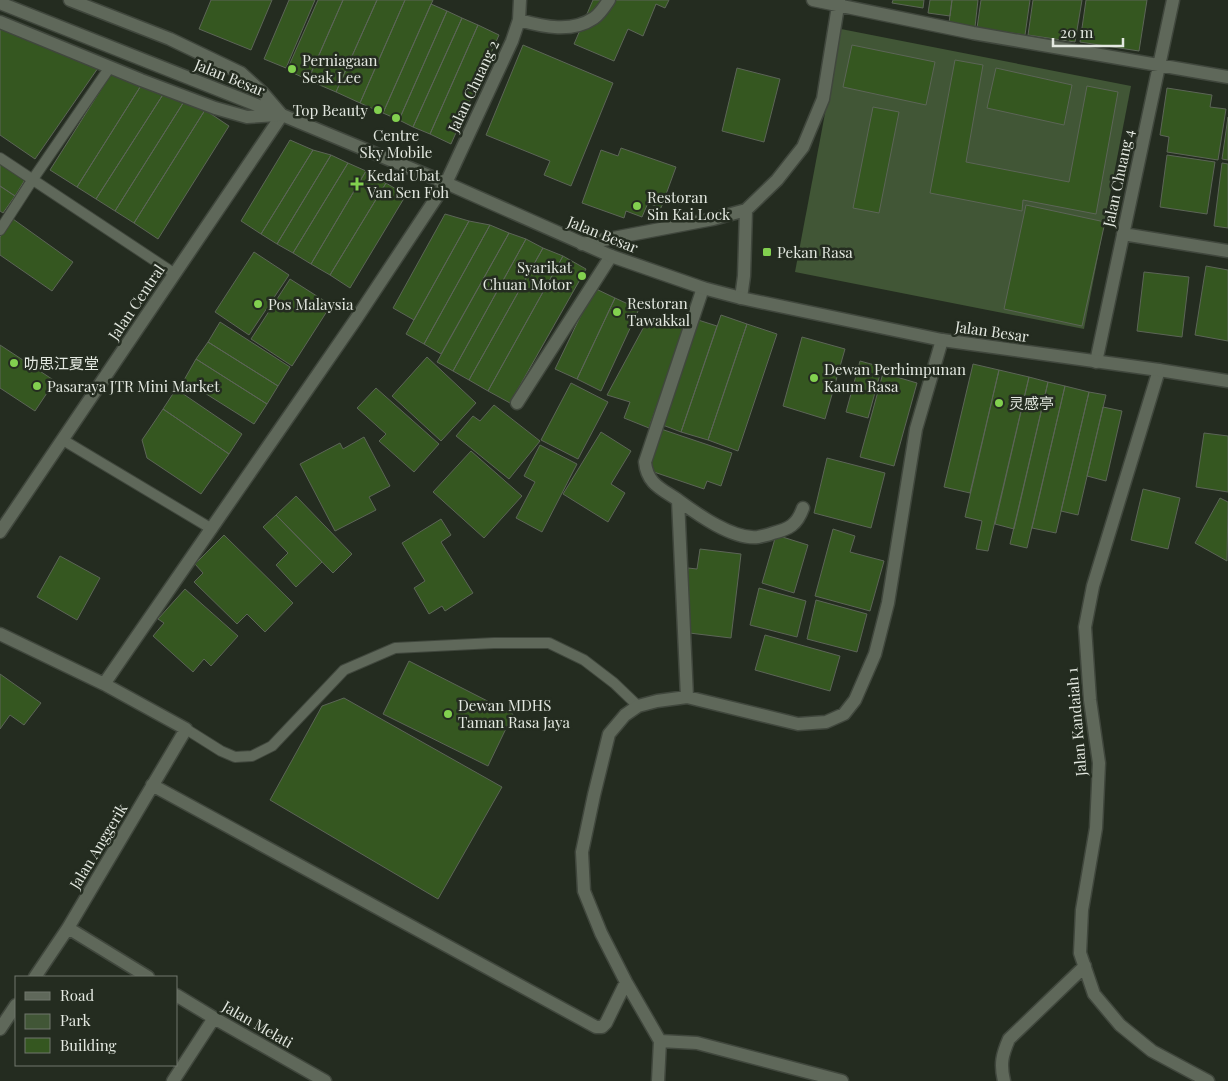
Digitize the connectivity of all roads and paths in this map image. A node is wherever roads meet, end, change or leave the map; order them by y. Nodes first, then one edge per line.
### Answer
1 (70, 0) edge
2 (520, 0) edge
3 (610, 0) edge
4 (813, 0) edge
5 (1173, 0) edge
6 (0, 2) edge
7 (839, 3) edge
8 (519, 20) junction
9 (0, 22) edge
10 (1159, 66) junction
11 (110, 67) junction
12 (1228, 77) edge
13 (282, 115) junction
14 (0, 158) edge
15 (33, 179) junction
16 (446, 183) junction
17 (746, 210) junction
18 (0, 230) edge
19 (1123, 234) junction
20 (582, 244) junction
21 (1228, 251) edge
22 (610, 256) junction
23 (175, 274) junction
24 (703, 288) junction
25 (741, 298) junction
26 (942, 340) junction
27 (1096, 362) junction
28 (1159, 370) junction
29 (1228, 382) edge
30 (517, 403) dead end
31 (63, 440) junction
32 (678, 500) junction
33 (803, 508) dead end
34 (212, 529) junction
35 (0, 532) edge
36 (0, 634) edge
37 (104, 684) junction
38 (687, 697) junction
39 (638, 706) junction
40 (186, 729) junction
41 (152, 785) junction
42 (68, 928) junction
43 (1084, 966) junction
44 (36, 976) edge
45 (146, 976) edge
46 (626, 982) junction
47 (178, 996) edge
48 (15, 1006) edge
49 (214, 1018) junction
50 (0, 1029) edge
51 (660, 1041) junction
52 (173, 1081) edge
53 (325, 1081) edge
54 (658, 1081) edge
55 (842, 1081) edge
56 (1004, 1081) edge
57 (1208, 1081) edge

1 - 13 street
2 - 8 street, Jalan Chuang 2
3 - 8 street
4 - 7 street
5 - 10 street, Jalan Chuang 4
6 - 13 street, Jalan Besar
7 - 10 street
7 - 17 street
8 - 16 street, Jalan Chuang 2
9 - 11 street
10 - 12 street
10 - 19 street, Jalan Chuang 4
11 - 13 street
11 - 15 lane
13 - 16 street, Jalan Besar
13 - 23 street, Jalan Central
14 - 15 lane
15 - 18 lane
15 - 23 lane
16 - 20 street, Jalan Besar
16 - 34 street, Jalan Chuang 2
17 - 20 street
17 - 25 street
19 - 21 street
19 - 27 street, Jalan Chuang 4
20 - 22 street, Jalan Besar
22 - 24 street, Jalan Besar
22 - 30 street
23 - 31 street, Jalan Central
24 - 25 street, Jalan Besar
24 - 32 street
25 - 26 street, Jalan Besar
26 - 27 street, Jalan Besar
26 - 38 street
27 - 28 street, Jalan Besar
28 - 29 street, Jalan Besar
28 - 43 street, Jalan Kandaiah 1
31 - 34 lane
31 - 35 street, Jalan Central
32 - 33 street
32 - 38 street
34 - 37 street, Jalan Chuang 2
36 - 37 street
37 - 40 street
38 - 39 street
39 - 40 lane
39 - 46 street
40 - 41 street, Jalan Anggerik
41 - 42 street, Jalan Anggerik
41 - 46 street
42 - 44 street, Jalan Anggerik
42 - 45 street
43 - 56 street
43 - 57 street, Jalan Kandaiah 1
46 - 51 street
47 - 49 street, Jalan Melati
48 - 50 street
49 - 52 street
49 - 53 street, Jalan Melati
51 - 54 street
51 - 55 street

